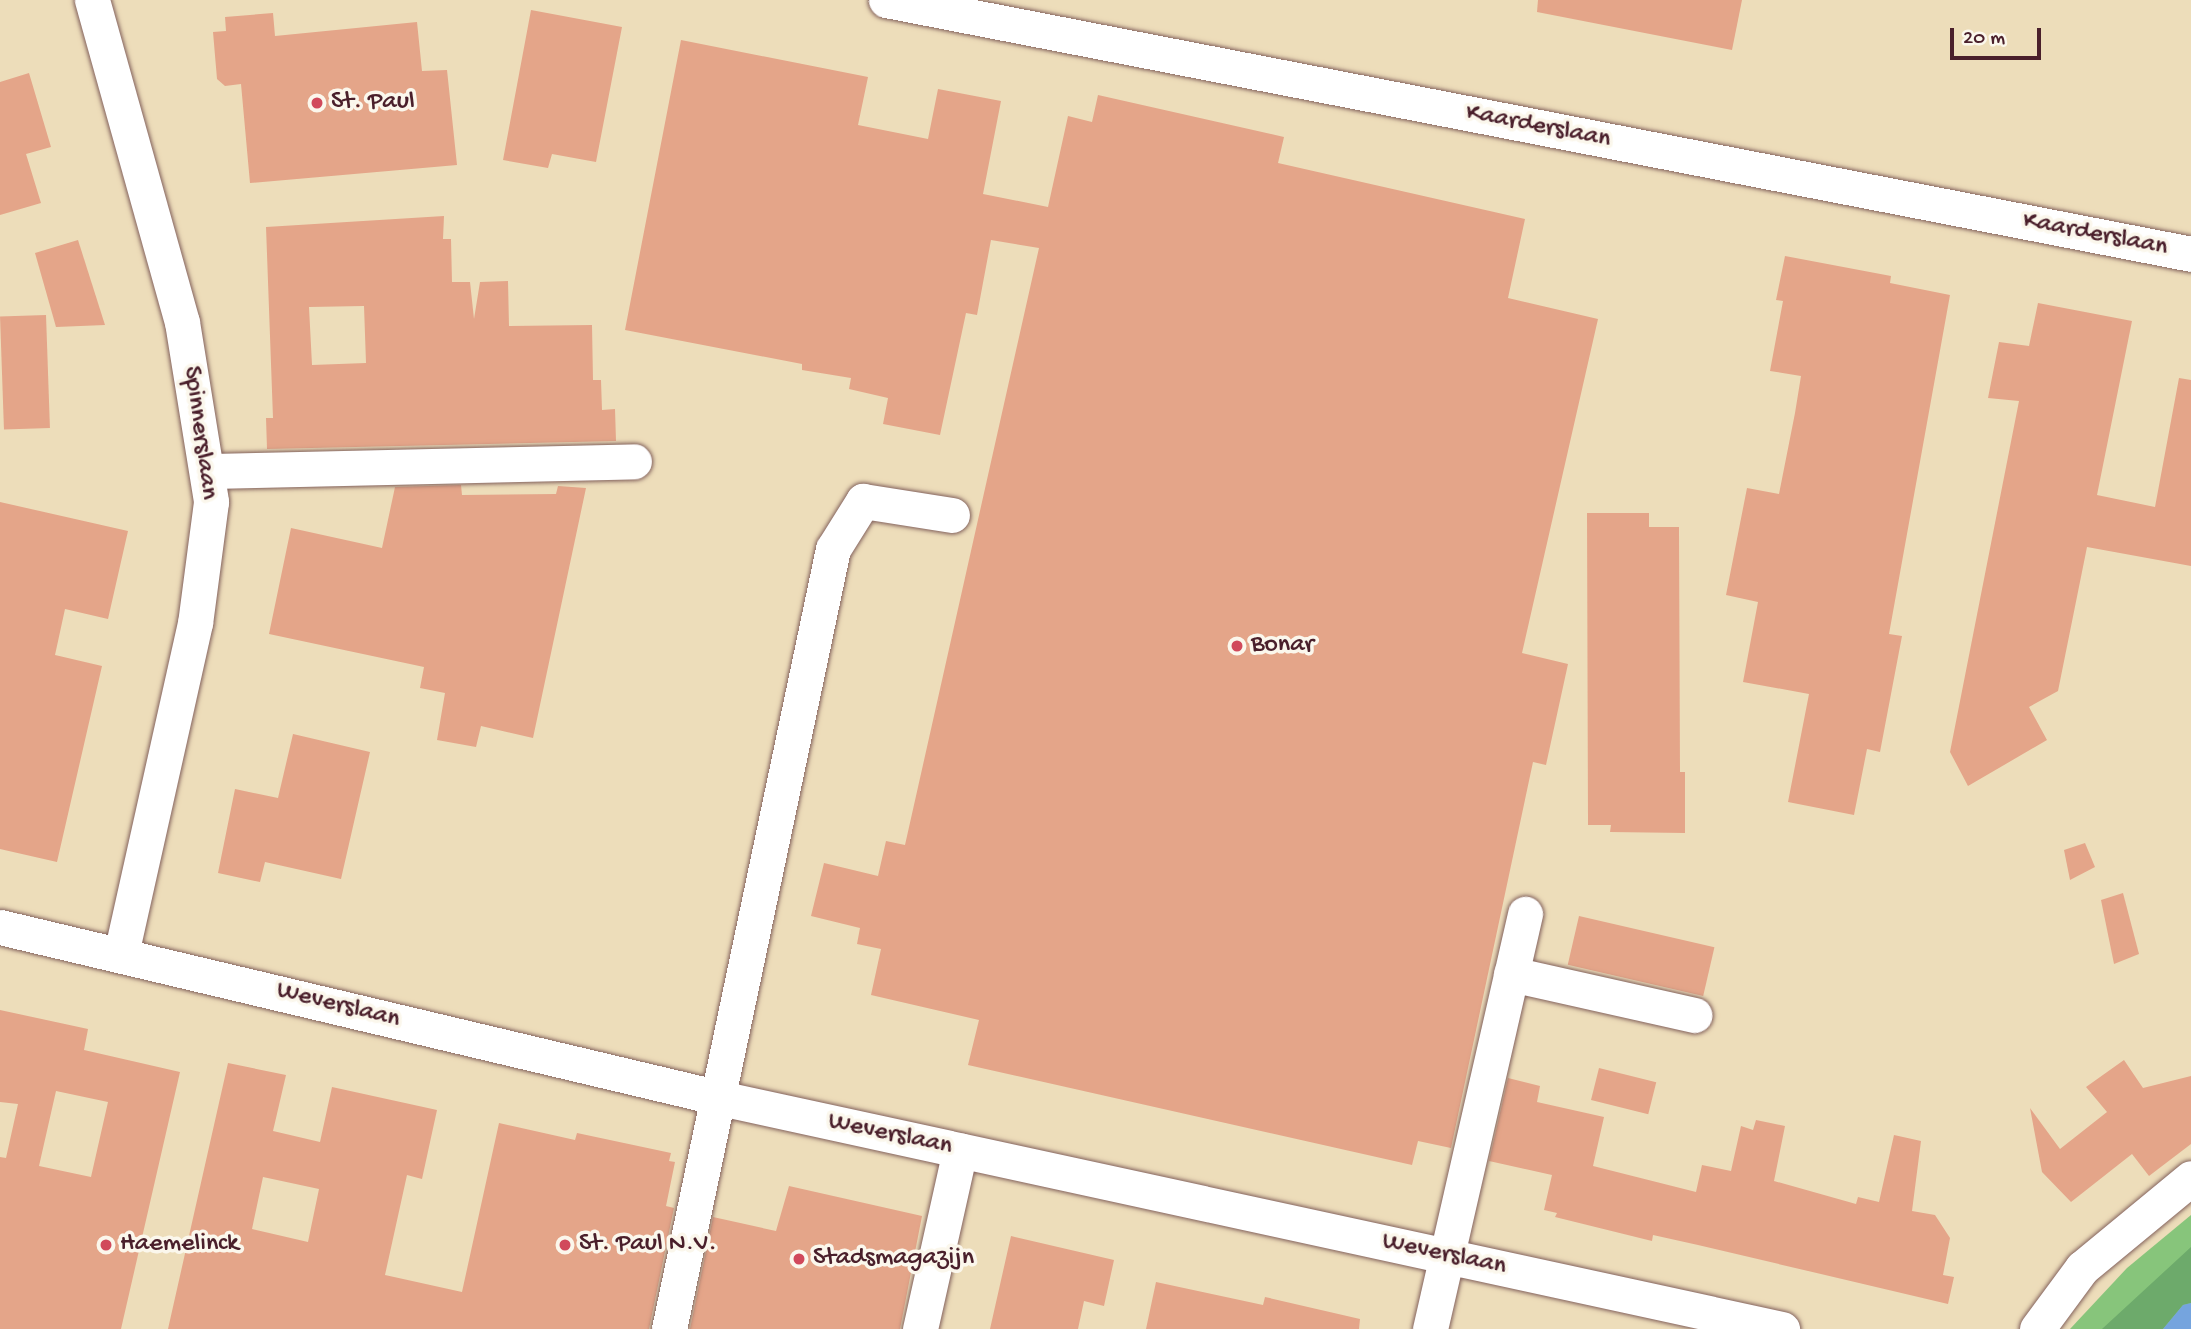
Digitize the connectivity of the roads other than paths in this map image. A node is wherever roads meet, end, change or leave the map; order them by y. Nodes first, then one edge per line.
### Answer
1 (92, 0) edge
2 (886, 0) edge
3 (2191, 254) edge
4 (634, 461) dead end
5 (207, 471) junction
6 (952, 515) dead end
7 (1525, 914) dead end
8 (0, 927) edge
9 (121, 954) junction
10 (1511, 974) junction
11 (1694, 1016) dead end
12 (720, 1098) junction
13 (960, 1150) junction
14 (2191, 1178) edge
15 (1445, 1256) junction
16 (669, 1329) edge
17 (920, 1329) edge
18 (1430, 1329) edge
19 (1782, 1329) edge
20 (2037, 1329) edge

1 - 5 street, Spinnerslaan
2 - 3 street, Kaarderslaan
4 - 5 street
5 - 9 street, Spinnerslaan
6 - 12 street
7 - 10 street
8 - 9 street, Weverslaan
9 - 12 street, Weverslaan
10 - 11 street
10 - 15 street
12 - 13 street, Weverslaan
12 - 16 street
13 - 15 street, Weverslaan
13 - 17 street
14 - 20 street
15 - 18 street
15 - 19 street, Weverslaan

